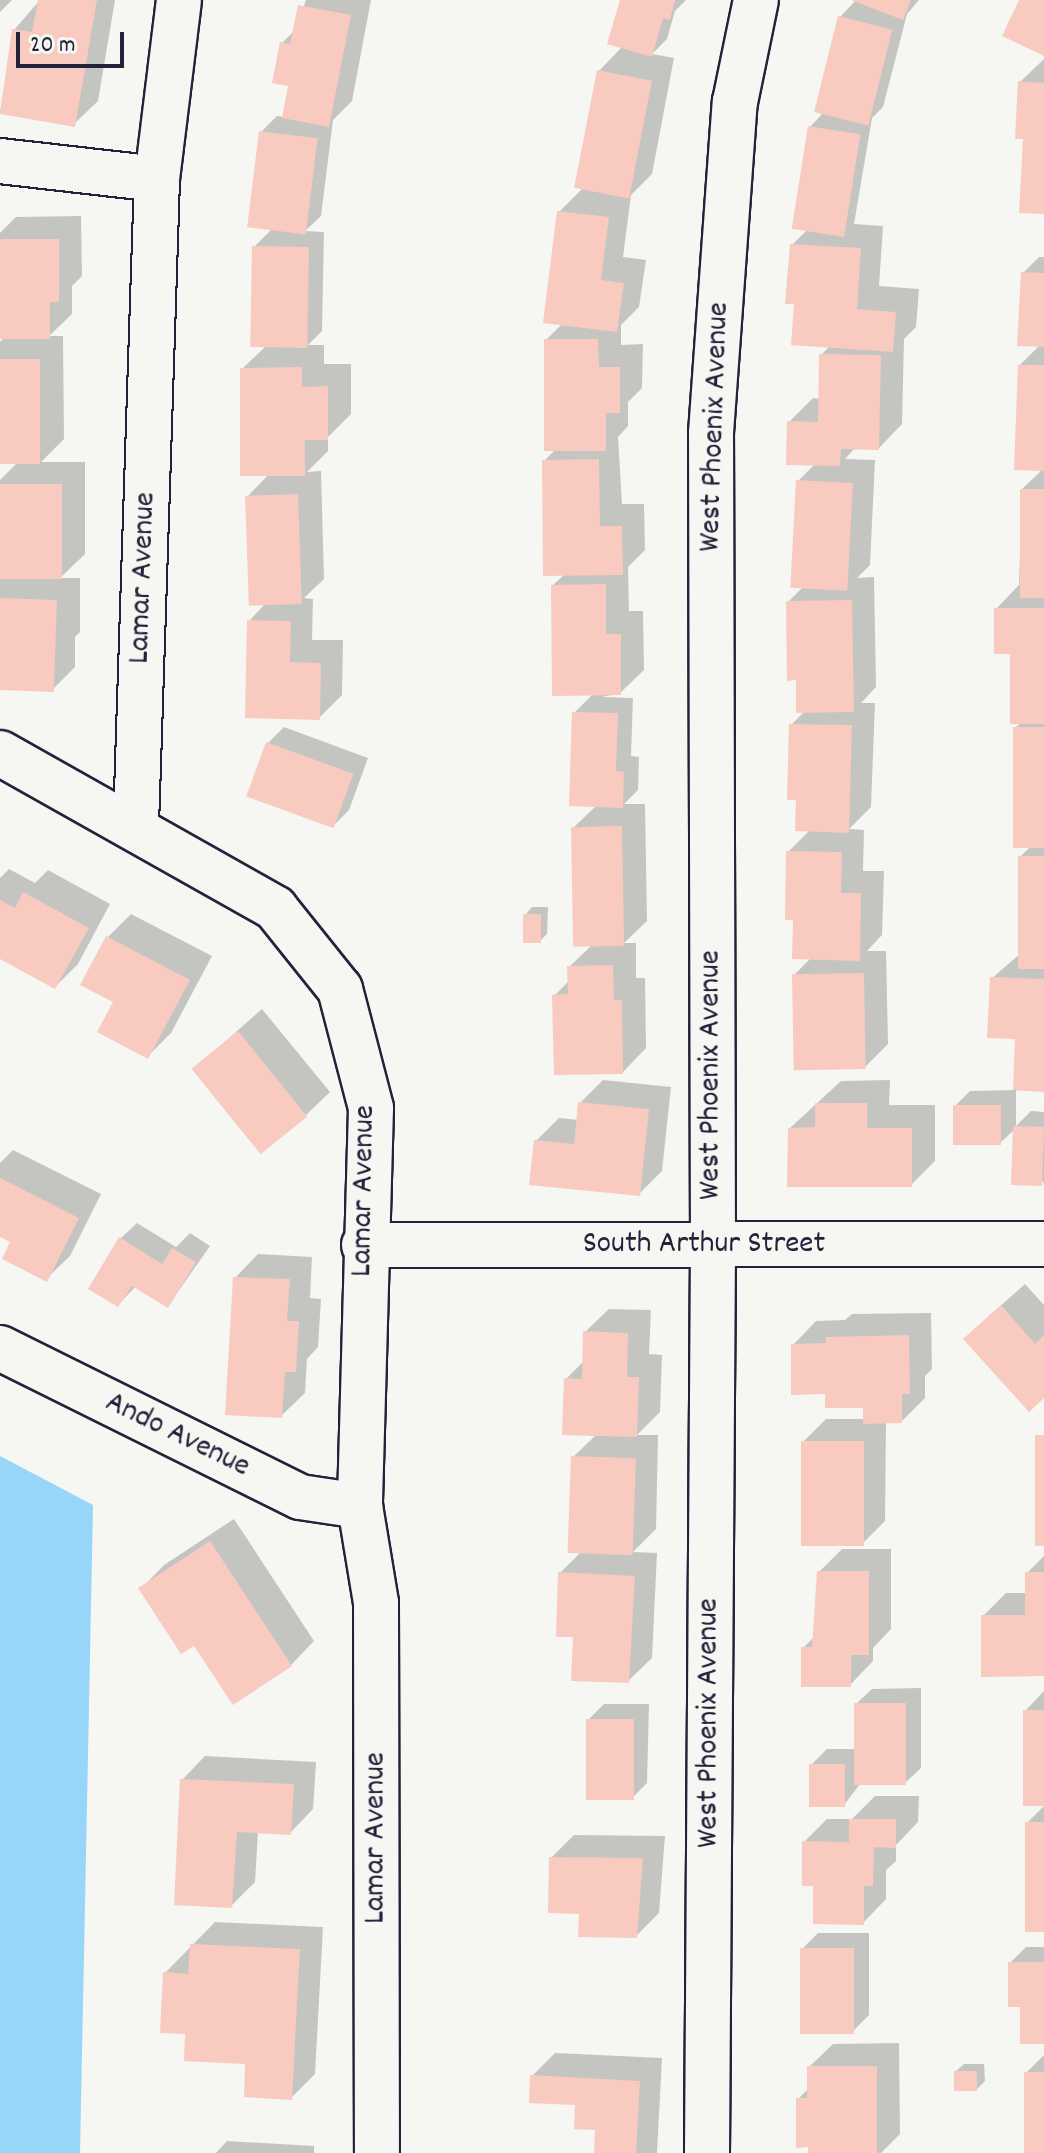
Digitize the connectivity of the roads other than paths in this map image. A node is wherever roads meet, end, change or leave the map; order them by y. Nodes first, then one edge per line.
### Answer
1 (179, 0) edge
2 (756, 0) edge
3 (0, 161) edge
4 (157, 179) junction
5 (0, 753) edge
6 (136, 825) junction
7 (1044, 1244) edge
8 (364, 1245) junction
9 (713, 1245) junction
10 (0, 1348) edge
11 (360, 1506) junction
12 (377, 2153) edge
13 (707, 2153) edge

1 - 4 street, Lamar Avenue
2 - 9 street, West Phoenix Avenue
3 - 4 street
4 - 6 street, Lamar Avenue
5 - 6 street
6 - 8 street, Lamar Avenue
7 - 9 street, South Arthur Street
8 - 9 street, South Arthur Street
8 - 11 street, Lamar Avenue
9 - 13 street, West Phoenix Avenue
10 - 11 street, Ando Avenue
11 - 12 street, Lamar Avenue

